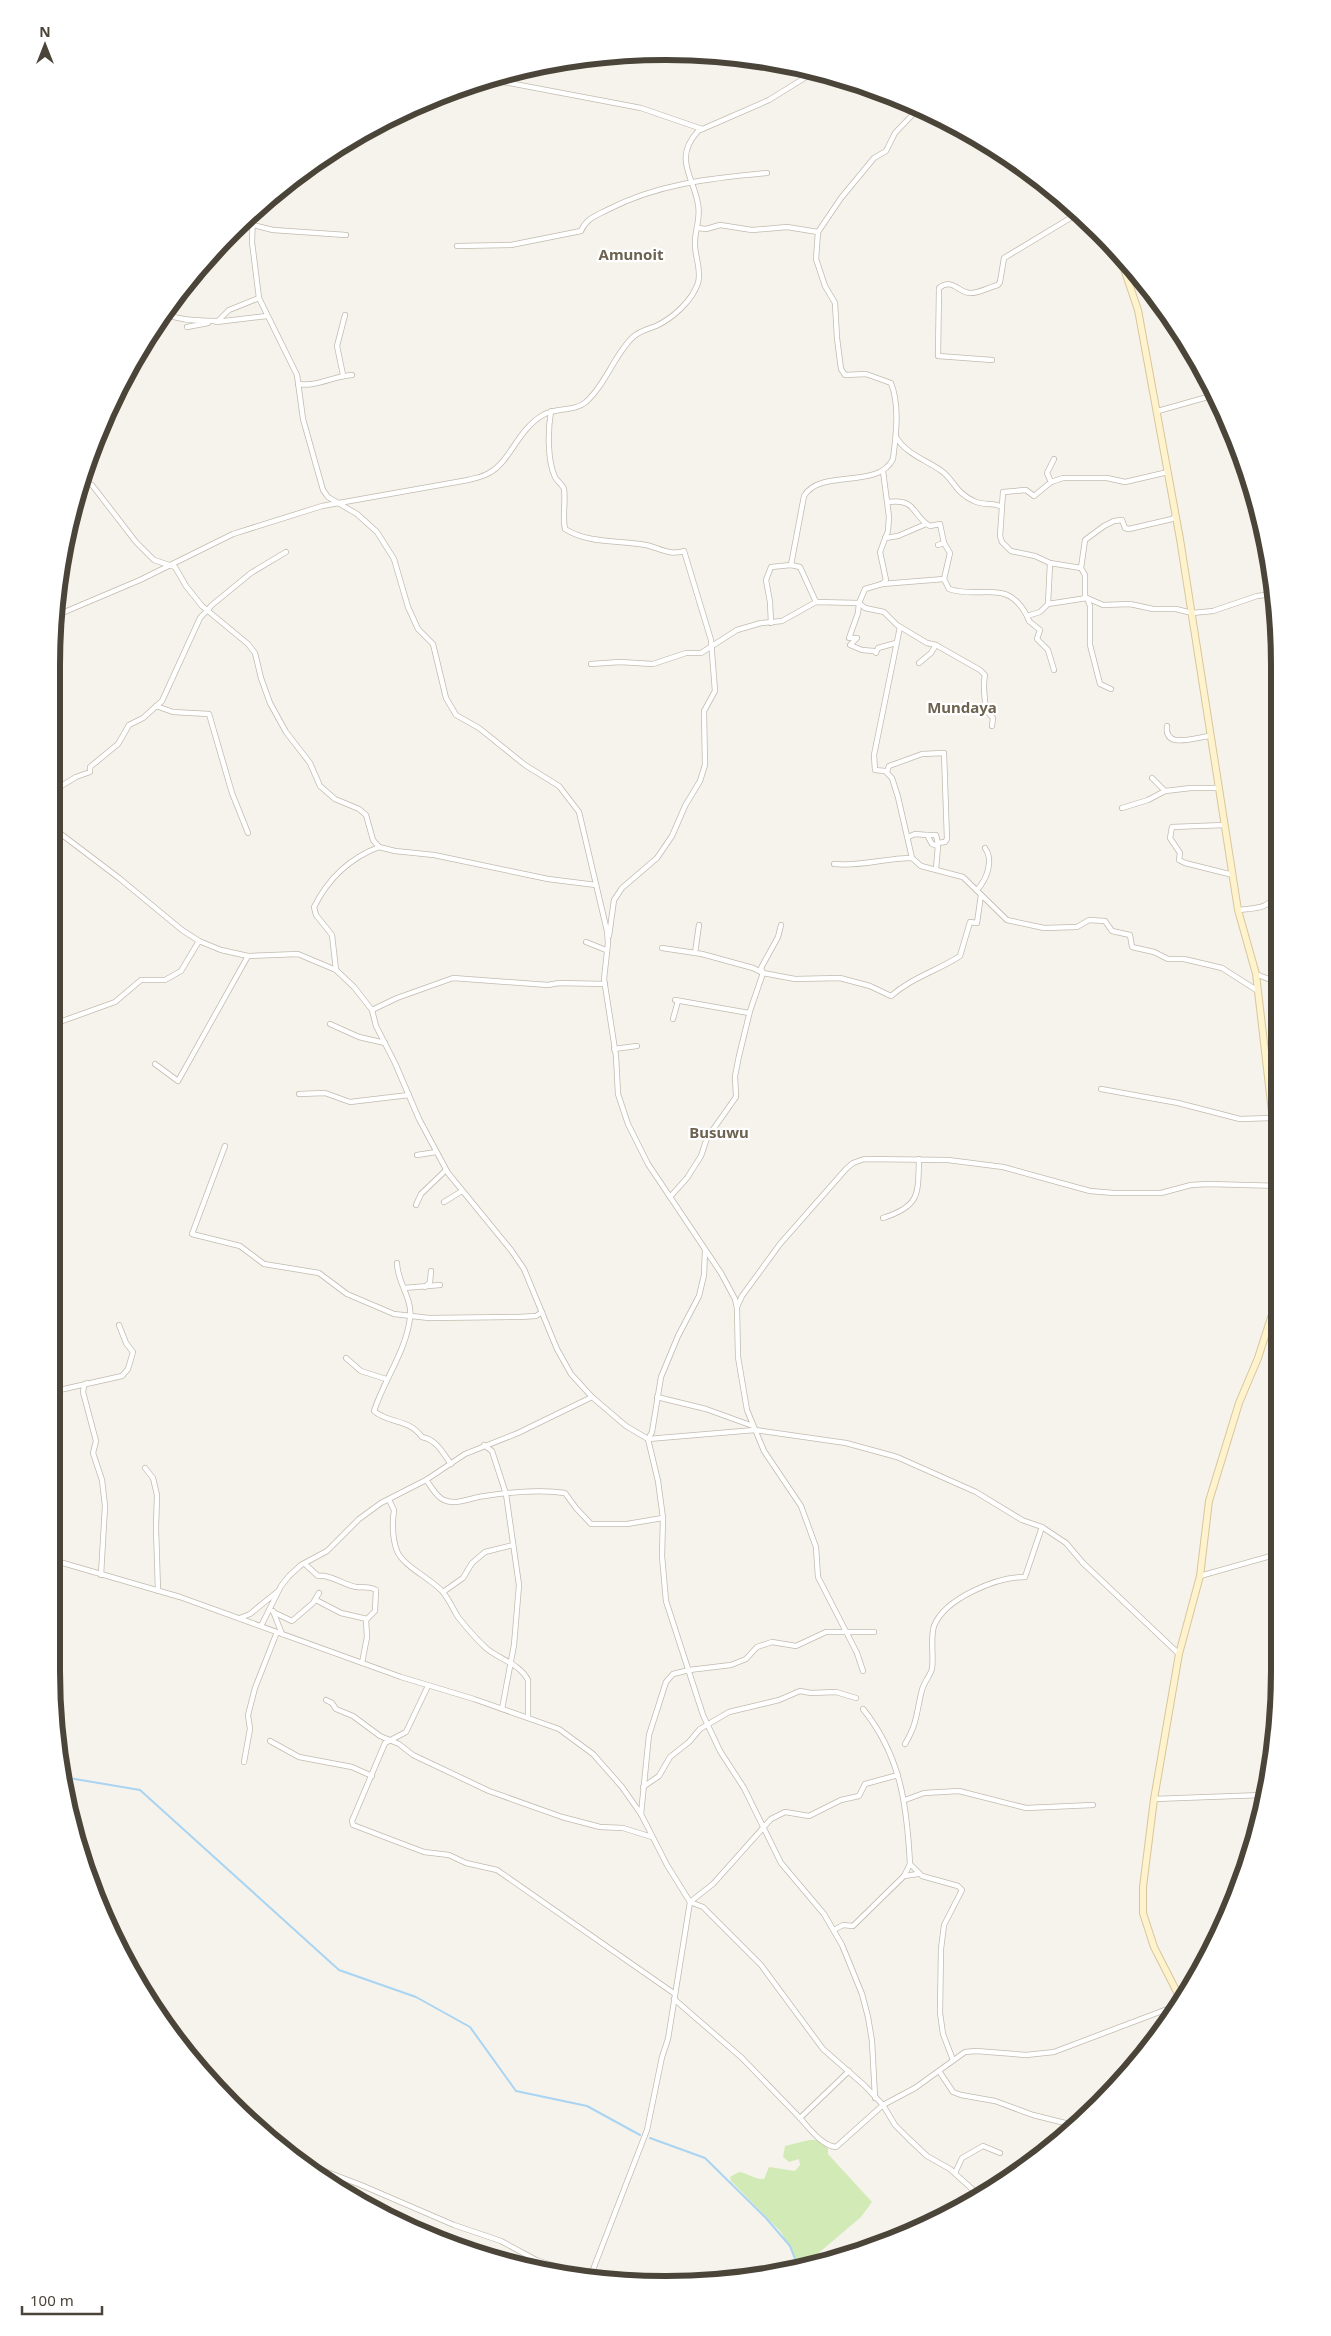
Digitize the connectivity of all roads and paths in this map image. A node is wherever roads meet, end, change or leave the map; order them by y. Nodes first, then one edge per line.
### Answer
1 (806, 77) edge
2 (505, 82) edge
3 (914, 113) edge
4 (702, 129) junction
5 (767, 173) dead end
6 (690, 181) junction
7 (1072, 217) edge
8 (253, 225) joint
9 (698, 228) junction
10 (818, 232) junction
11 (346, 235) dead end
12 (457, 246) dead end
13 (1125, 271) edge
14 (259, 298) junction
15 (173, 314) edge
16 (345, 315) dead end
17 (267, 316) junction
18 (218, 321) junction
19 (187, 327) dead end
20 (992, 360) dead end
21 (352, 375) dead end
22 (343, 376) junction
23 (298, 384) junction
24 (1208, 397) edge
25 (551, 411) junction
26 (1158, 411) junction
27 (896, 436) junction
28 (1054, 459) dead end
29 (883, 472) junction
30 (1168, 472) junction
31 (1051, 482) junction
32 (92, 485) dead end
33 (340, 502) junction
34 (888, 502) junction
35 (1000, 506) junction
36 (1176, 516) junction
37 (926, 524) junction
38 (885, 538) junction
39 (944, 543) junction
40 (938, 545) dead end
41 (286, 552) dead end
42 (1050, 563) junction
43 (170, 564) junction
44 (791, 565) junction
45 (1081, 568) junction
46 (944, 579) junction
47 (882, 584) junction
48 (1267, 595) edge
49 (1086, 598) junction
50 (816, 602) junction
51 (859, 603) junction
52 (1048, 604) junction
53 (207, 610) junction
54 (62, 613) edge
55 (1192, 613) junction
56 (1027, 616) junction
57 (771, 622) junction
58 (900, 627) junction
59 (896, 643) junction
60 (936, 645) junction
61 (711, 646) junction
62 (919, 662) dead end
63 (591, 664) dead end
64 (1054, 670) dead end
65 (1111, 689) dead end
66 (156, 706) junction
67 (992, 726) dead end
68 (1167, 726) dead end
69 (1210, 736) junction
70 (887, 772) junction
71 (1152, 778) dead end
72 (60, 787) edge
73 (1218, 788) junction
74 (1165, 791) junction
75 (1122, 808) dead end
76 (1225, 825) junction
77 (60, 833) edge
78 (248, 833) dead end
79 (927, 836) junction
80 (908, 837) junction
81 (938, 844) junction
82 (379, 847) junction
83 (985, 848) dead end
84 (912, 858) junction
85 (834, 864) dead end
86 (936, 869) junction
87 (1233, 875) junction
88 (596, 885) junction
89 (979, 892) junction
90 (1271, 902) edge
91 (1238, 910) junction
92 (699, 924) dead end
93 (782, 925) dead end
94 (199, 941) junction
95 (586, 942) dead end
96 (608, 943) junction
97 (662, 948) dead end
98 (606, 950) junction
99 (695, 953) junction
100 (248, 956) junction
101 (336, 970) junction
102 (763, 973) junction
103 (1256, 974) junction
104 (1271, 980) edge
105 (605, 984) junction
106 (1258, 991) junction
107 (372, 1010) junction
108 (749, 1013) junction
109 (673, 1019) dead end
110 (60, 1022) edge
111 (330, 1024) dead end
112 (385, 1043) junction
113 (637, 1046) dead end
114 (614, 1049) junction
115 (155, 1064) dead end
116 (1101, 1089) dead end
117 (299, 1094) dead end
118 (1271, 1094) edge
119 (409, 1095) junction
120 (1271, 1118) edge
121 (225, 1146) dead end
122 (436, 1152) junction
123 (417, 1155) dead end
124 (919, 1159) junction
125 (446, 1170) junction
126 (1271, 1186) edge
127 (462, 1191) junction
128 (670, 1197) junction
129 (444, 1202) dead end
130 (416, 1205) dead end
131 (883, 1218) dead end
132 (705, 1249) junction
133 (397, 1263) dead end
134 (431, 1271) dead end
135 (440, 1285) dead end
136 (425, 1287) junction
137 (404, 1288) junction
138 (737, 1308) junction
139 (542, 1312) junction
140 (411, 1317) junction
141 (1271, 1318) edge
142 (119, 1325) dead end
143 (346, 1358) dead end
144 (386, 1379) junction
145 (86, 1383) junction
146 (60, 1390) edge
147 (592, 1397) junction
148 (657, 1397) junction
149 (754, 1428) junction
150 (648, 1439) junction
151 (484, 1445) junction
152 (451, 1464) junction
153 (145, 1468) dead end
154 (426, 1480) junction
155 (506, 1494) junction
156 (389, 1500) junction
157 (663, 1518) junction
158 (1042, 1527) junction
159 (513, 1545) junction
160 (1271, 1556) edge
161 (60, 1562) edge
162 (305, 1564) junction
163 (101, 1575) junction
164 (1200, 1576) junction
165 (158, 1591) junction
166 (278, 1591) junction
167 (442, 1592) junction
168 (319, 1593) dead end
169 (316, 1600) junction
170 (272, 1605) junction
171 (273, 1612) junction
172 (240, 1618) junction
173 (367, 1619) junction
174 (261, 1626) junction
175 (844, 1631) junction
176 (874, 1632) dead end
177 (279, 1633) junction
178 (1179, 1654) junction
179 (362, 1663) junction
180 (510, 1663) junction
181 (689, 1670) junction
182 (863, 1671) dead end
183 (428, 1686) junction
184 (856, 1698) dead end
185 (326, 1700) dead end
186 (864, 1708) dead end
187 (502, 1709) junction
188 (528, 1717) junction
189 (710, 1725) junction
190 (389, 1740) junction
191 (270, 1741) dead end
192 (905, 1744) dead end
193 (244, 1762) dead end
194 (898, 1774) junction
195 (372, 1776) junction
196 (643, 1787) junction
197 (1258, 1795) edge
198 (905, 1800) junction
199 (1154, 1800) junction
200 (1093, 1805) dead end
201 (641, 1814) junction
202 (764, 1828) junction
203 (652, 1837) junction
204 (910, 1864) junction
205 (918, 1874) junction
206 (904, 1876) junction
207 (690, 1902) junction
208 (834, 1930) junction
209 (1178, 1993) edge
210 (674, 1997) junction
211 (1167, 2010) edge
212 (953, 2060) junction
213 (848, 2071) junction
214 (939, 2071) junction
215 (875, 2099) junction
216 (883, 2105) junction
217 (800, 2118) junction
218 (1068, 2124) edge
219 (1000, 2153) dead end
220 (325, 2171) edge
221 (955, 2173) junction
222 (975, 2191) edge
223 (549, 2264) edge
224 (592, 2272) edge

1 - 4 street
2 - 4 street
3 - 10 street
4 - 6 street
5 - 6 street
6 - 9 street
6 - 12 street
7 - 20 street
8 - 11 street
8 - 14 street
9 - 10 street
9 - 25 street
10 - 27 street
13 - 26 main road
14 - 17 street
14 - 18 street
15 - 18 street
16 - 22 street
17 - 18 street
17 - 23 street
18 - 19 street
21 - 22 street
22 - 23 street
23 - 33 street
24 - 26 street
25 - 33 street
25 - 61 street
26 - 30 main road
27 - 29 street
27 - 35 street
28 - 31 street
29 - 34 street
29 - 44 street
30 - 31 street
30 - 36 main road
31 - 35 street
32 - 43 street
33 - 43 street
33 - 88 street
34 - 37 street
34 - 38 street
35 - 42 street
36 - 45 street
36 - 55 main road
37 - 38 street
37 - 39 street
38 - 47 street
39 - 40 street
39 - 46 street
41 - 53 street
42 - 45 street
42 - 52 street
43 - 53 street
43 - 54 street
44 - 50 street
44 - 57 street
45 - 49 street
46 - 47 street
46 - 56 street
47 - 51 street
48 - 55 street
49 - 52 street
49 - 55 street
49 - 65 street
50 - 51 street
50 - 57 street
51 - 58 street
51 - 59 street
52 - 56 street
53 - 66 street
53 - 82 street
55 - 69 main road
56 - 64 street
57 - 61 street
58 - 59 street
58 - 60 street
59 - 70 street
60 - 62 street
60 - 67 street
61 - 63 street
61 - 96 street
66 - 72 street
66 - 78 street
68 - 69 street
69 - 73 main road
70 - 80 street
70 - 81 street
71 - 74 street
73 - 74 street
73 - 76 main road
74 - 75 street
76 - 87 main road
76 - 87 street
77 - 94 street
79 - 80 street
79 - 81 street
79 - 81 street
80 - 84 street
81 - 86 street
82 - 88 street
82 - 101 street
83 - 89 street
84 - 85 street
84 - 86 street
86 - 89 street
87 - 91 main road
88 - 96 street
89 - 102 street
89 - 106 street
90 - 91 street
91 - 103 main road
92 - 99 street
93 - 102 street
94 - 100 street
94 - 110 street
95 - 98 street
96 - 98 street
97 - 99 street
98 - 105 street
99 - 102 street
100 - 101 street
100 - 115 street
101 - 107 street
102 - 108 street
103 - 104 street
103 - 106 main road
105 - 107 street
105 - 114 street
106 - 118 main road
107 - 112 street
108 - 109 street
108 - 128 street
111 - 112 street
112 - 119 street
113 - 114 street
114 - 128 street
116 - 120 street
117 - 119 street
119 - 122 street
121 - 140 street
122 - 123 street
122 - 125 street
124 - 126 street
124 - 131 street
124 - 138 street
125 - 127 street
125 - 130 street
127 - 129 street
127 - 139 street
128 - 132 street
132 - 138 street
132 - 148 street
133 - 137 street
134 - 136 street
135 - 136 street
136 - 137 street
137 - 140 street
138 - 149 street
139 - 140 street
139 - 147 street
140 - 144 street
141 - 164 main road
142 - 145 street
143 - 144 street
144 - 152 street
145 - 146 street
145 - 163 street
147 - 150 street
147 - 151 street
148 - 149 street
148 - 150 street
149 - 150 street
149 - 158 street
149 - 175 street
150 - 157 street
151 - 152 street
151 - 155 street
152 - 154 street
153 - 165 street
154 - 155 street
154 - 156 street
155 - 157 street
155 - 159 street
156 - 162 street
156 - 167 street
157 - 181 street
158 - 178 street
158 - 192 street
159 - 167 street
159 - 180 street
160 - 164 street
161 - 163 street
162 - 166 street
162 - 173 street
163 - 165 street
164 - 178 main road
165 - 172 street
166 - 170 street
166 - 172 street
167 - 180 street
168 - 169 street
169 - 171 street
169 - 173 street
170 - 171 street
170 - 174 street
171 - 177 street
172 - 174 street
173 - 179 street
174 - 177 street
175 - 176 street
175 - 181 street
175 - 182 street
177 - 179 street
177 - 193 street
178 - 199 main road
179 - 183 street
180 - 187 street
180 - 188 street
181 - 189 street
181 - 196 street
183 - 187 street
183 - 190 street
184 - 189 street
185 - 190 street
186 - 194 street
187 - 188 street
188 - 201 street
189 - 196 street
189 - 202 street
190 - 195 street
190 - 203 street
191 - 195 street
194 - 198 street
194 - 202 street
195 - 210 street
196 - 201 street
197 - 199 street
198 - 200 street
198 - 204 street
199 - 209 main road
201 - 203 street
202 - 207 street
202 - 208 street
203 - 207 street
204 - 205 street
204 - 206 street
205 - 206 street
205 - 212 street
206 - 208 street
207 - 210 street
207 - 213 street
208 - 215 street
210 - 217 street
210 - 224 street
211 - 212 street
212 - 214 street
213 - 215 street
213 - 217 street
214 - 216 street
214 - 218 street
215 - 216 street
216 - 217 street
216 - 221 street
219 - 221 street
220 - 223 street
221 - 222 street

